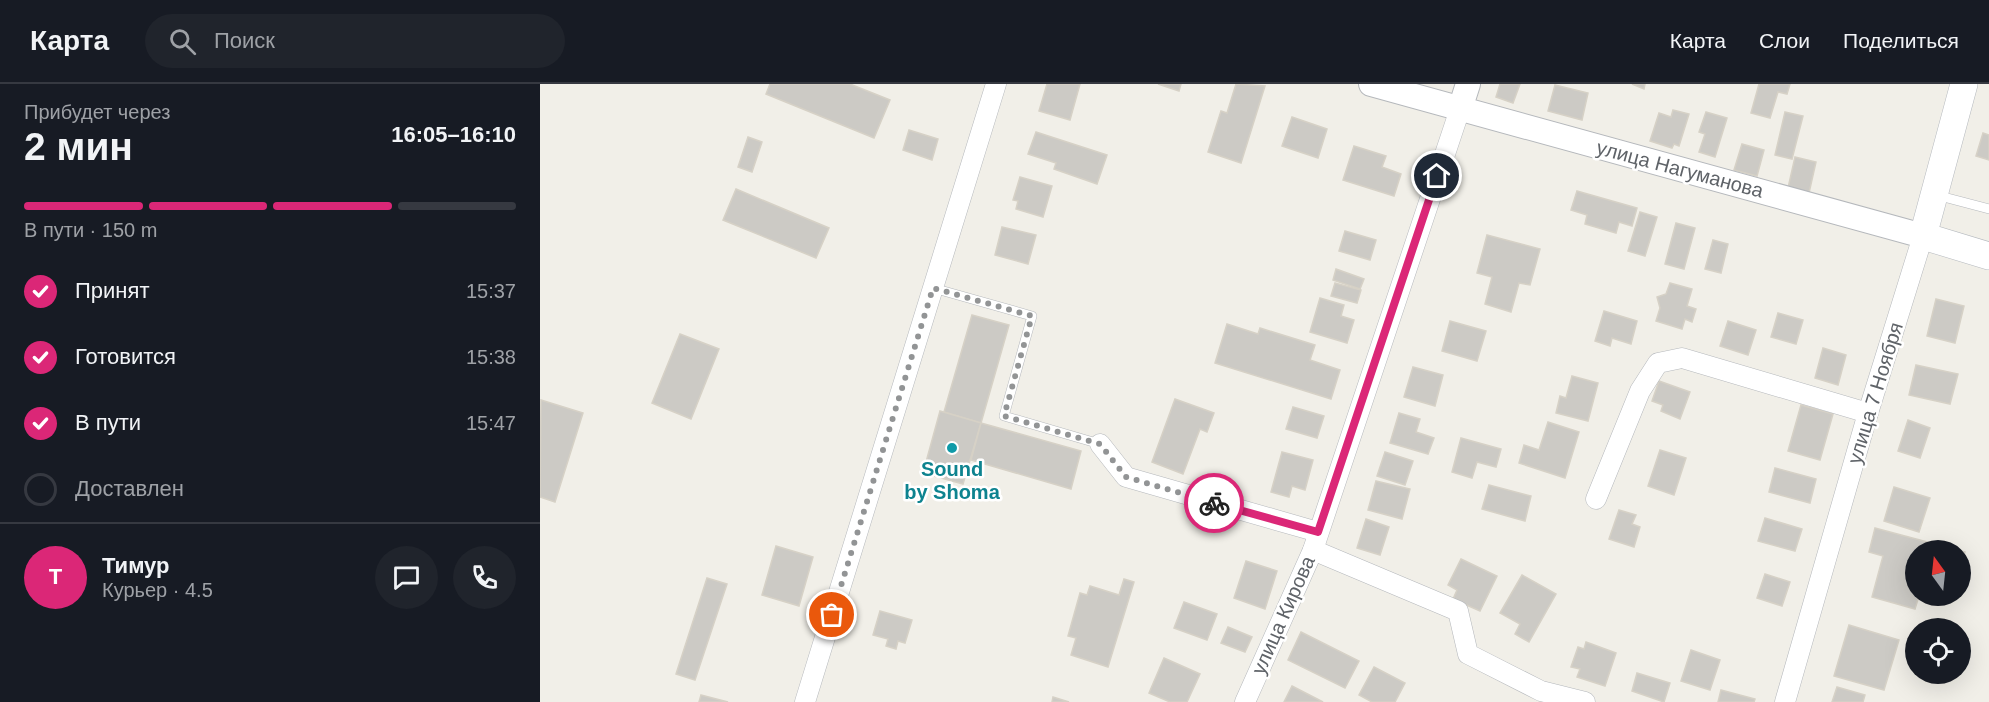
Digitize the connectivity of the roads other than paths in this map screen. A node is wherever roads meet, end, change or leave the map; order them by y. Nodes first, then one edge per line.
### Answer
1 (996, 84) edge
2 (1371, 84) edge
3 (1468, 84) edge
4 (1964, 84) edge
5 (1460, 109) junction
6 (1933, 194) junction
7 (1989, 210) edge
8 (1923, 236) junction
9 (1989, 256) edge
10 (933, 288) junction
11 (1868, 413) junction
12 (1100, 444) joint
13 (1596, 500) dead end
14 (1316, 541) junction
15 (805, 702) edge
16 (1245, 702) edge
17 (1585, 702) edge
18 (1785, 702) edge

1 - 10 street
2 - 5 street, улица Нагуманова
3 - 5 street, улица Кирова
4 - 6 main road, улица 7 Ноября
5 - 8 street, улица Нагуманова
5 - 14 street, улица Кирова
6 - 7 lane
6 - 8 main road, улица 7 Ноября
8 - 9 main road, улица Нагуманова
8 - 11 street, улица 7 Ноября
10 - 12 lane
10 - 15 street
11 - 13 street
11 - 18 street, улица 7 Ноября
12 - 14 street
14 - 16 street, улица Кирова
14 - 17 street

